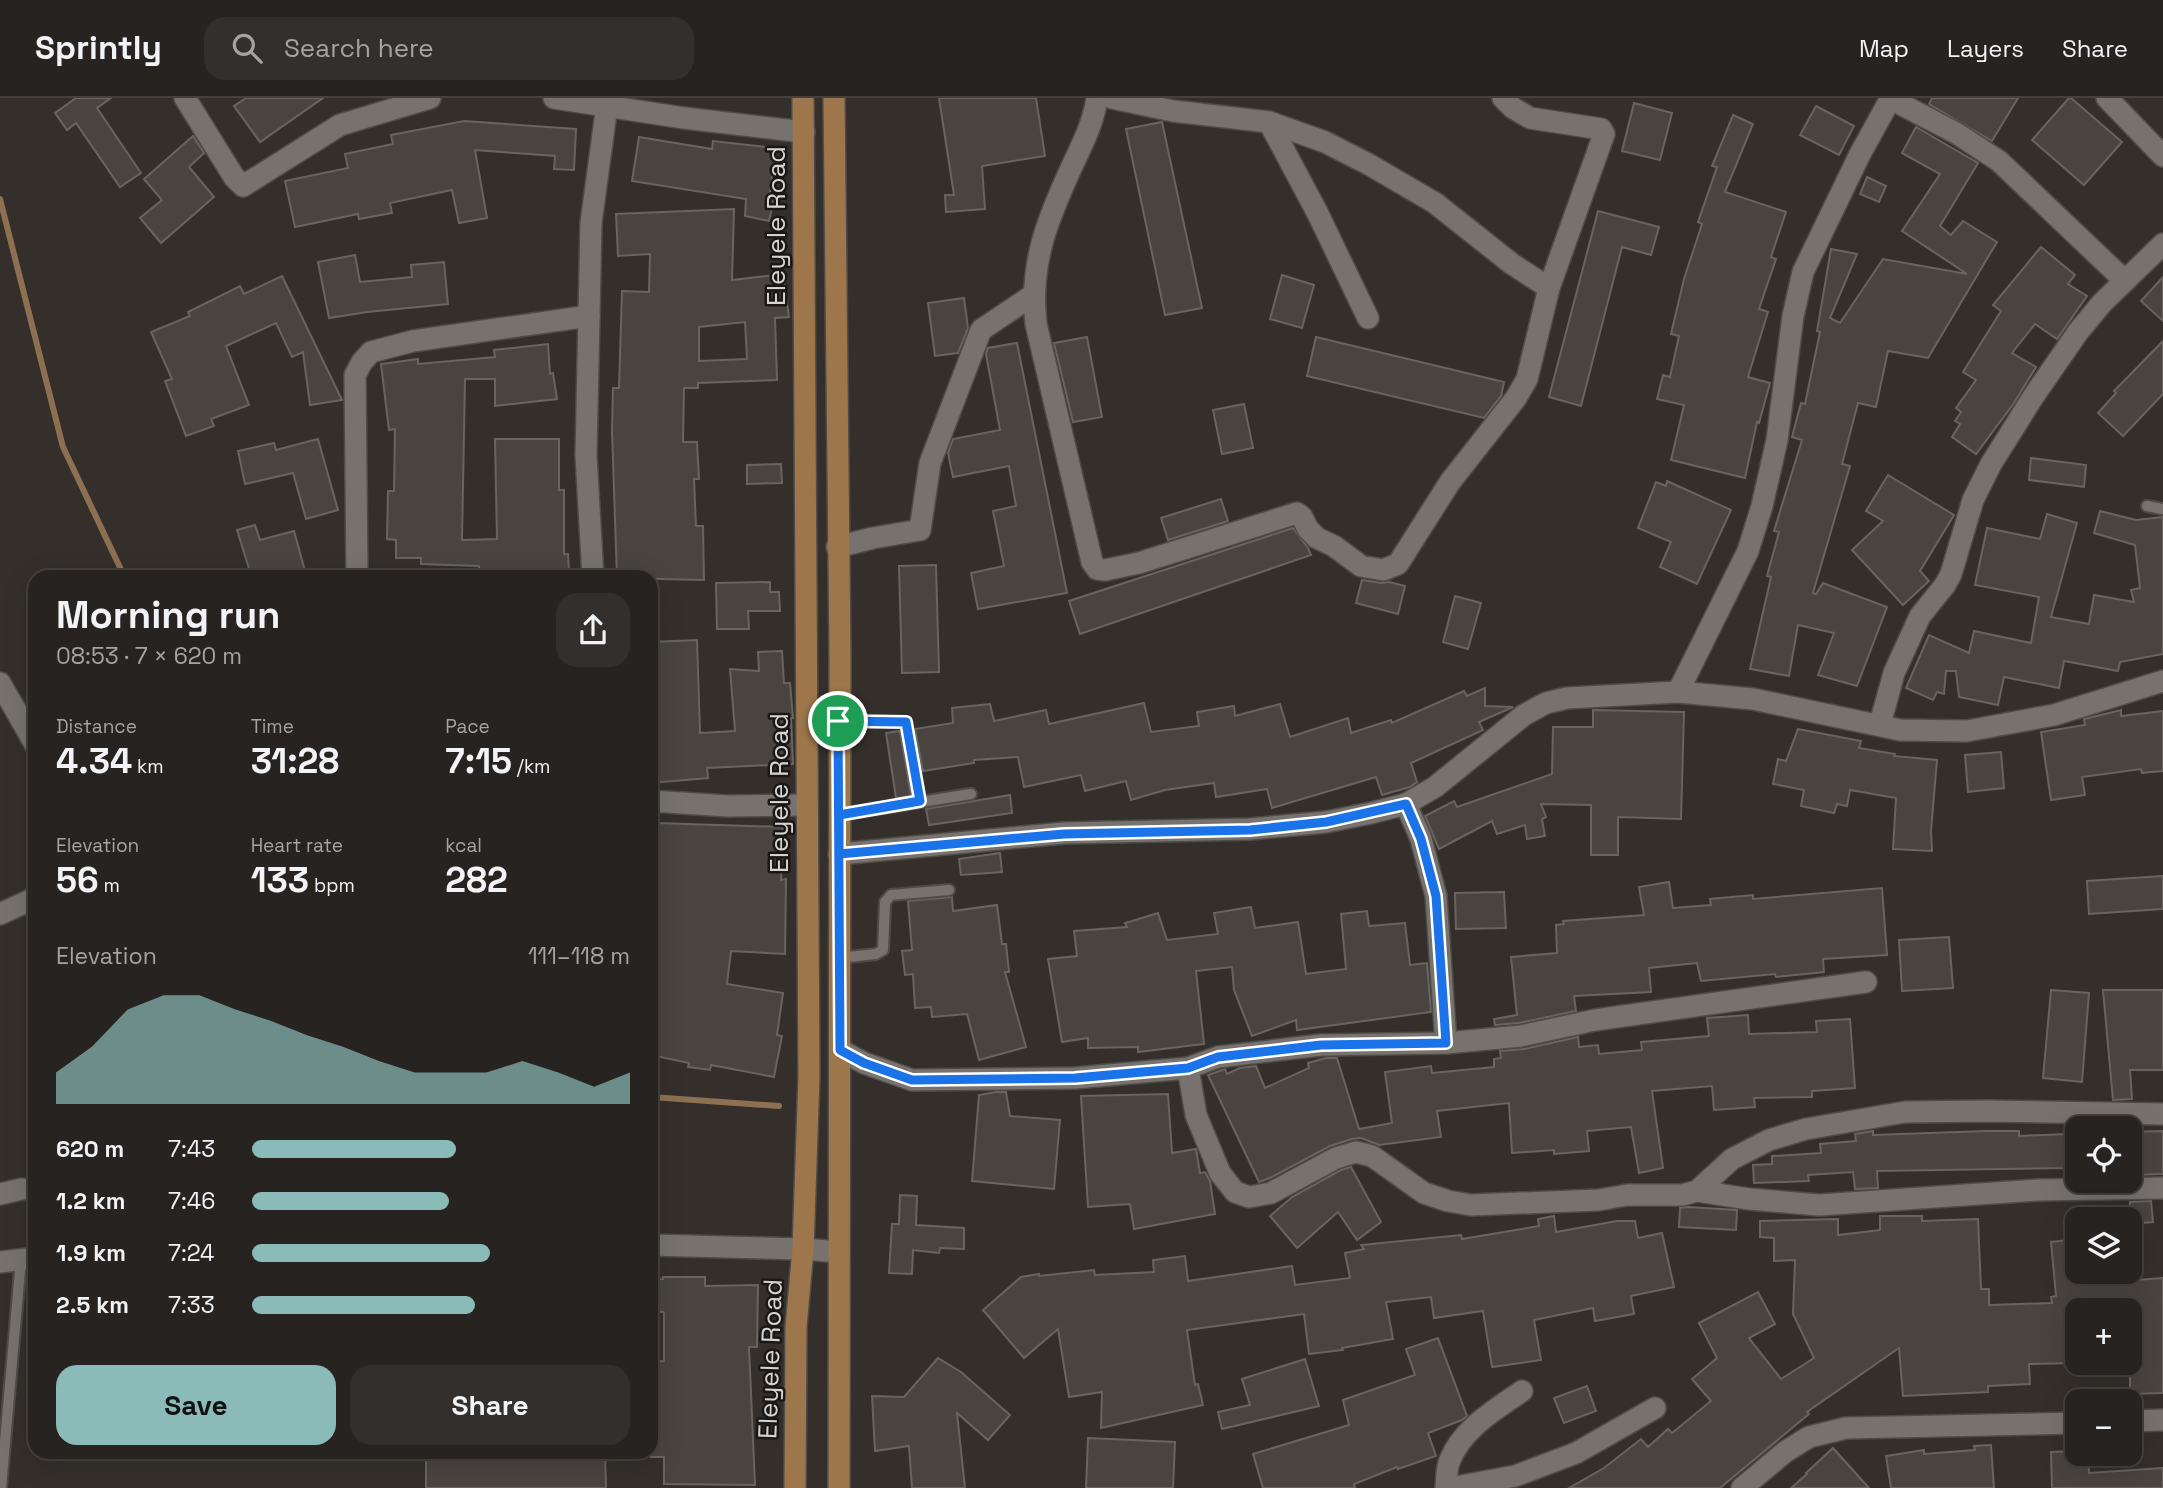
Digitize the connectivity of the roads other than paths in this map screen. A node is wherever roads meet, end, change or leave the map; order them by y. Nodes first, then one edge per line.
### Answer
1 (185, 98) edge
2 (430, 98) edge
3 (554, 98) edge
4 (803, 98) edge
5 (834, 98) edge
6 (1097, 98) edge
7 (1112, 98) edge
8 (1503, 98) edge
9 (1891, 98) edge
10 (2107, 98) edge
11 (607, 104) junction
12 (1172, 105) edge
13 (1269, 122) junction
14 (804, 132) junction
15 (2163, 156) edge
16 (2163, 244) edge
17 (2125, 281) junction
18 (1549, 288) junction
19 (1033, 295) junction
20 (589, 316) junction
21 (1368, 318) dead end
22 (2147, 506) dead end
23 (2163, 509) edge
24 (837, 547) junction
25 (357, 570) edge
26 (593, 570) edge
27 (2163, 681) edge
28 (0, 683) edge
29 (1678, 692) junction
30 (838, 721) junction
31 (1880, 724) junction
32 (28, 732) edge
33 (971, 794) dead end
34 (920, 801) junction
35 (658, 802) edge
36 (1406, 804) junction
37 (806, 805) junction
38 (839, 815) junction
39 (839, 854) junction
40 (949, 890) dead end
41 (28, 901) edge
42 (0, 914) edge
43 (839, 958) junction
44 (1866, 982) dead end
45 (1446, 1043) junction
46 (840, 1050) junction
47 (1188, 1068) junction
48 (2163, 1114) edge
49 (2163, 1188) edge
50 (22, 1189) dead end
51 (1697, 1191) junction
52 (0, 1194) edge
53 (658, 1245) edge
54 (803, 1248) junction
55 (839, 1252) junction
56 (19, 1259) edge
57 (1521, 1391) dead end
58 (1655, 1408) dead end
59 (2163, 1420) edge
60 (2142, 1421) edge
61 (2065, 1423) edge
62 (1, 1488) edge
63 (795, 1488) edge
64 (839, 1488) edge
65 (1448, 1488) edge
66 (1742, 1488) edge

1 - 2 street
3 - 11 street
4 - 14 main road, Eleyele Road
5 - 24 main road
6 - 19 street
7 - 12 street
8 - 18 street
9 - 17 street
9 - 29 street
10 - 15 street
11 - 14 street
11 - 20 street
12 - 13 street
13 - 18 street
13 - 21 street
14 - 37 main road, Eleyele Road
16 - 17 street
17 - 31 street
18 - 19 street
19 - 24 street
20 - 25 street
20 - 26 street
22 - 23 lane
24 - 30 main road
27 - 31 street
28 - 32 street
29 - 31 street
29 - 36 street
30 - 34 lane
30 - 38 main road
33 - 34 lane
34 - 38 lane
35 - 37 street
36 - 39 street
36 - 45 street
37 - 54 main road, Eleyele Road
38 - 39 main road
39 - 43 main road
40 - 43 lane
41 - 42 street
43 - 46 main road
44 - 45 street
45 - 47 street
46 - 47 street
46 - 55 main road
47 - 51 street
48 - 51 street
49 - 51 street
50 - 52 street
53 - 54 street
54 - 55 street
54 - 63 main road, Eleyele Road
55 - 64 main road
56 - 62 lane
57 - 65 street
58 - 65 street
59 - 60 street
61 - 66 street

